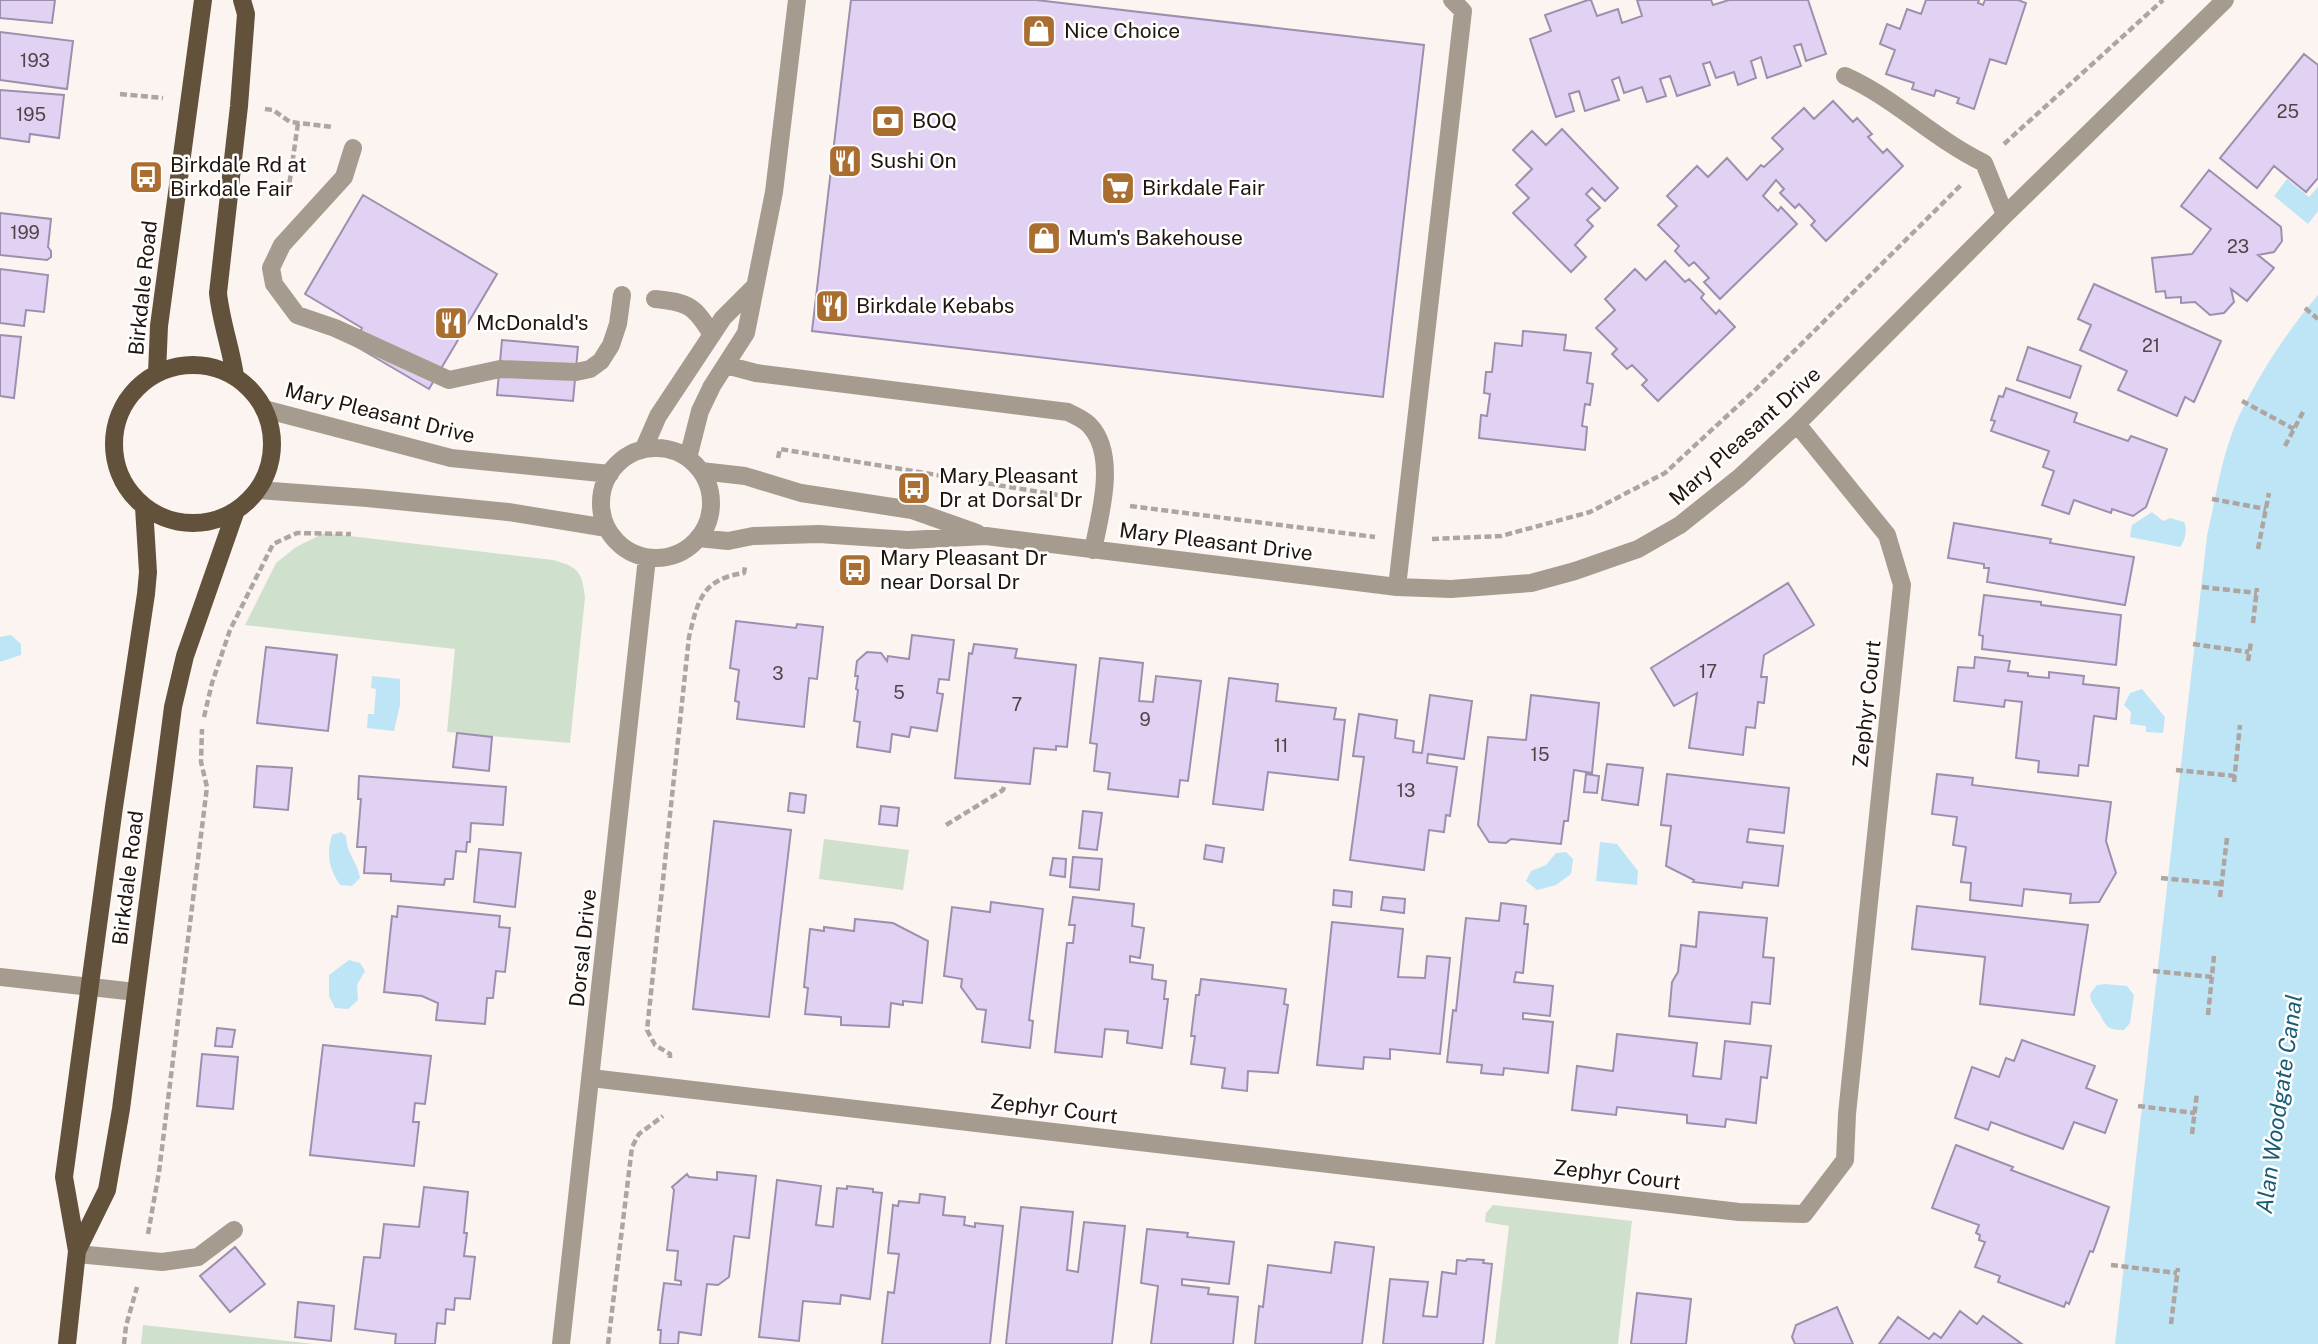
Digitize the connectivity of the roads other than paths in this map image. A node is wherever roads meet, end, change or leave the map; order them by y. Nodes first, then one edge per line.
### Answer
1 (203, 0) edge
2 (242, 0) edge
3 (797, 0) edge
4 (1452, 0) edge
5 (2225, 0) edge
6 (1845, 76) dead end
7 (354, 148) dead end
8 (2005, 215) junction
9 (754, 287) junction
10 (621, 295) dead end
11 (655, 299) dead end
12 (712, 335) junction
13 (726, 365) junction
14 (157, 373) junction
15 (235, 376) junction
16 (264, 409) junction
17 (1797, 425) junction
18 (644, 448) junction
19 (688, 458) junction
20 (701, 471) junction
21 (610, 474) junction
22 (258, 490) junction
23 (144, 507) junction
24 (235, 513) junction
25 (607, 528) junction
26 (986, 536) junction
27 (698, 538) junction
28 (1093, 550) junction
29 (647, 558) junction
30 (1397, 587) junction
31 (0, 977) edge
32 (89, 986) junction
33 (136, 992) junction
34 (591, 1078) junction
35 (234, 1230) dead end
36 (77, 1252) junction
37 (67, 1344) edge
38 (561, 1344) edge

1 - 14 main road, Birkdale Road
2 - 15 main road
3 - 9 street
4 - 30 street
5 - 8 street, Mary Pleasant Drive
6 - 8 street
7 - 10 street
8 - 17 street, Mary Pleasant Drive
9 - 12 street
9 - 13 street
11 - 12 street
12 - 18 street
13 - 19 street
13 - 28 street
14 - 15 main road
14 - 23 main road
15 - 16 main road
16 - 21 street, Mary Pleasant Drive
16 - 22 main road
17 - 30 street, Mary Pleasant Drive
17 - 34 street, Zephyr Court
18 - 19 street
18 - 21 street
19 - 20 street
20 - 26 street, Mary Pleasant Drive
20 - 27 street
21 - 25 street
22 - 24 main road
22 - 25 street
23 - 24 main road
23 - 32 main road, Birkdale Road
24 - 33 main road, Birkdale Road
25 - 29 street
26 - 27 street, Mary Pleasant Drive
26 - 28 street, Mary Pleasant Drive
27 - 29 street
28 - 30 street, Mary Pleasant Drive
29 - 34 street, Dorsal Drive
31 - 32 street
32 - 33 street
32 - 36 main road, Birkdale Road
33 - 36 main road, Birkdale Road
34 - 38 street, Dorsal Drive
35 - 36 street
36 - 37 main road, Birkdale Road

